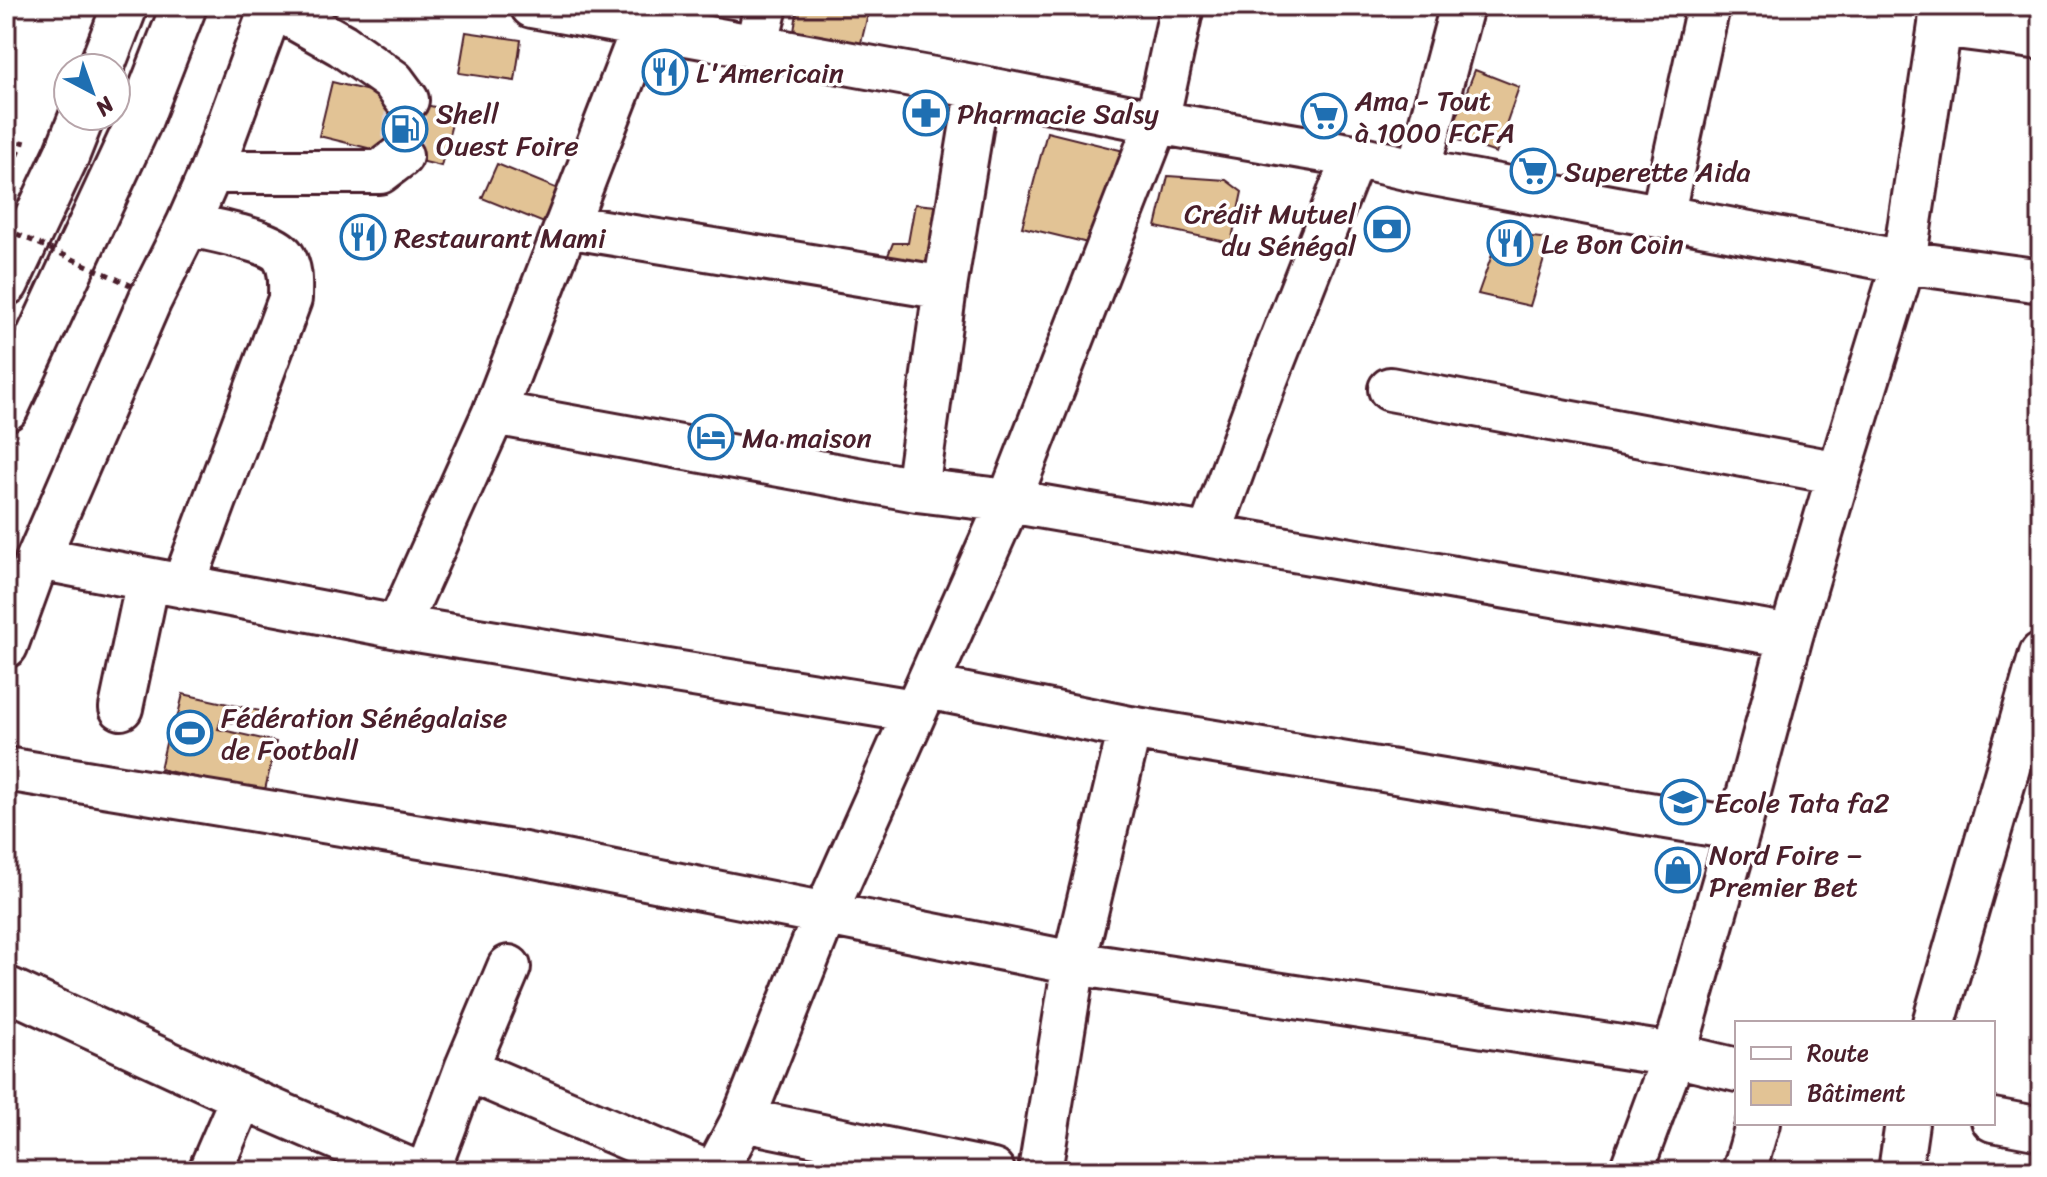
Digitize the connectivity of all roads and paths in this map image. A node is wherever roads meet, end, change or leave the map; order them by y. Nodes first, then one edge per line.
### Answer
1 (125, 6) edge
2 (184, 6) edge
3 (273, 6) edge
4 (532, 6) edge
5 (766, 6) edge
6 (1182, 6) edge
7 (1462, 6) edge
8 (1708, 6) edge
9 (1940, 16) edge
10 (644, 25) junction
11 (2041, 38) edge
12 (756, 48) junction
13 (107, 52) edge
14 (978, 87) junction
15 (407, 100) dead end
16 (1157, 122) junction
17 (76, 132) edge
18 (401, 156) dead end
19 (1354, 156) junction
20 (1418, 171) junction
21 (211, 172) junction
22 (1662, 217) junction
23 (188, 224) junction
24 (566, 226) junction
25 (6, 229) edge
26 (1904, 262) junction
27 (2040, 276) edge
28 (6, 283) edge
29 (137, 288) dead end
30 (945, 288) junction
31 (1390, 389) dead end
32 (6, 408) edge
33 (494, 413) junction
34 (1839, 473) junction
35 (917, 490) junction
36 (1009, 501) junction
37 (1209, 535) junction
38 (38, 558) junction
39 (166, 583) junction
40 (398, 627) junction
41 (1791, 636) junction
42 (6, 646) edge
43 (2041, 654) edge
44 (921, 699) junction
45 (121, 708) dead end
46 (1130, 728) junction
47 (6, 769) edge
48 (1739, 829) junction
49 (825, 914) junction
50 (1074, 963) junction
51 (509, 967) dead end
52 (6, 988) edge
53 (1935, 1021) edge
54 (1674, 1055) junction
55 (466, 1069) junction
56 (1735, 1070) edge
57 (242, 1097) junction
58 (743, 1120) junction
59 (1995, 1120) edge
60 (1757, 1125) edge
61 (1907, 1125) edge
62 (2041, 1129) edge
63 (210, 1171) edge
64 (413, 1171) edge
65 (428, 1171) edge
66 (705, 1171) edge
67 (716, 1171) edge
68 (993, 1171) edge
69 (1040, 1171) edge
70 (1631, 1171) edge
71 (1744, 1171) edge
72 (1900, 1171) edge

1 - 13 highway
2 - 32 highway
3 - 15 street
3 - 21 street
4 - 10 street
5 - 12 street
6 - 16 street
7 - 20 street
8 - 22 street
9 - 11 street
9 - 26 street
10 - 12 street
10 - 24 street
12 - 14 street
14 - 16 street
14 - 30 street
16 - 19 street
16 - 36 street
17 - 28 highway
18 - 21 street
19 - 20 street
19 - 37 street
20 - 22 street
21 - 23 street
22 - 26 street
23 - 38 street
23 - 39 street
24 - 30 street
24 - 33 street
25 - 29 path, bridge
26 - 27 street
26 - 34 street
30 - 35 street
31 - 34 street
33 - 35 street
33 - 40 street
34 - 41 street
35 - 36 street
36 - 37 street
36 - 44 street
37 - 41 street
38 - 39 street
38 - 42 street
39 - 40 street
39 - 45 street
40 - 44 street
41 - 48 street
43 - 53 street
44 - 46 street
44 - 49 street
46 - 48 street
46 - 50 street
47 - 49 street
48 - 54 street
49 - 50 street
49 - 58 street
50 - 54 street
50 - 69 street
51 - 55 street
52 - 57 street
54 - 56 street
54 - 70 street
55 - 65 street
55 - 66 street
57 - 63 street
57 - 64 street
58 - 67 street
58 - 68 street
59 - 62 street
60 - 71 street
61 - 72 street

